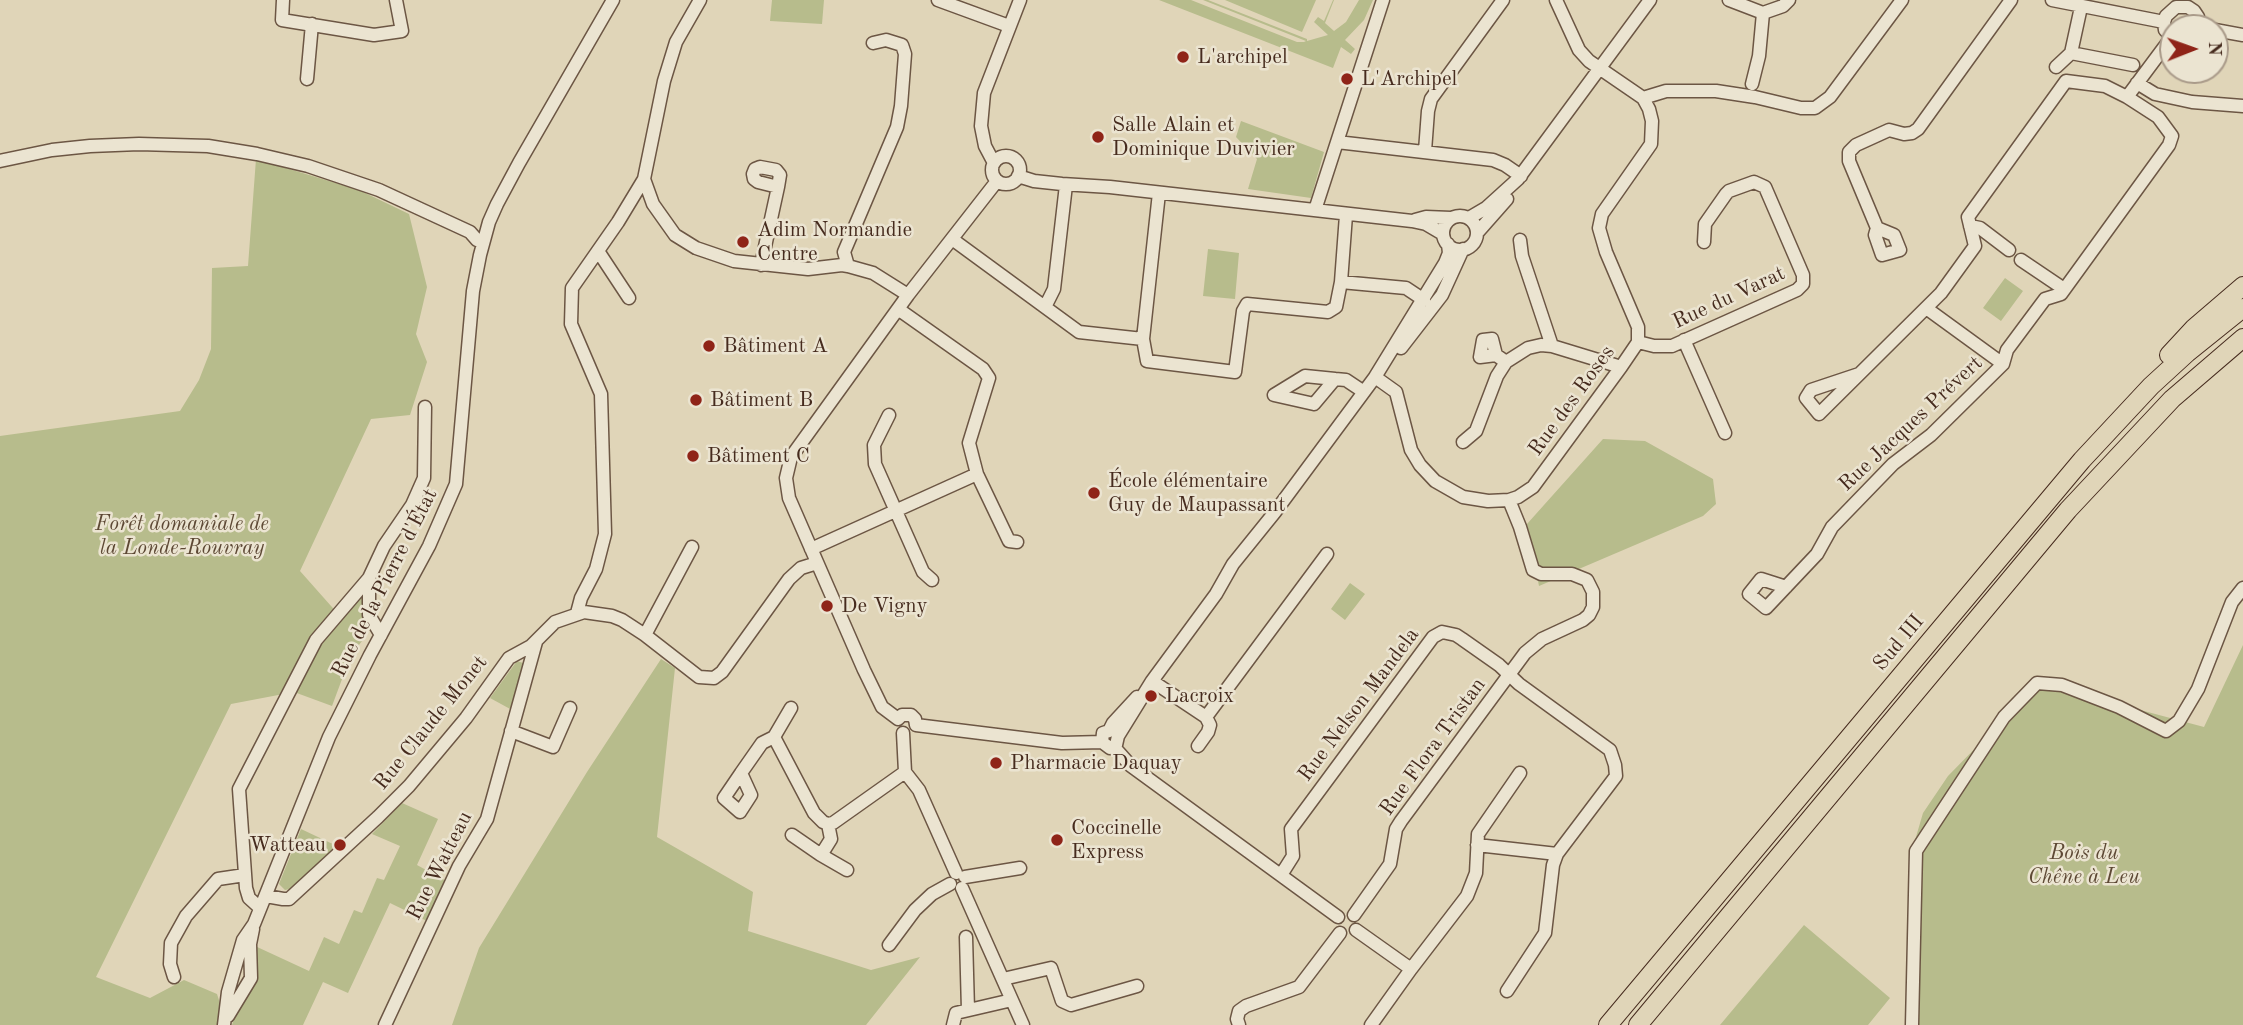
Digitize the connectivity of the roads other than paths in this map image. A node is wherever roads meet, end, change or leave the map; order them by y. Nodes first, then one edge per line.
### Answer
1 (283, 0) edge
2 (396, 0) edge
3 (613, 0) edge
4 (700, 0) edge
5 (937, 0) edge
6 (1020, 0) edge
7 (1383, 0) edge
8 (1503, 0) edge
9 (1556, 0) edge
10 (1650, 0) edge
11 (1729, 0) edge
12 (1789, 0) edge
13 (1902, 0) edge
14 (2011, 0) edge
15 (2052, 0) edge
16 (2189, 3) edge
17 (2081, 7) junction
18 (1763, 13) junction
19 (2168, 14) edge
20 (2159, 21) edge
21 (313, 24) junction
22 (1009, 26) junction
23 (873, 43) dead end
24 (2071, 53) junction
25 (2159, 55) edge
26 (2133, 65) dead end
27 (1600, 67) junction
28 (2056, 67) dead end
29 (307, 79) dead end
30 (2137, 83) junction
31 (1752, 84) dead end
32 (2127, 97) junction
33 (1643, 98) junction
34 (2243, 106) edge
35 (1337, 142) junction
36 (1424, 151) junction
37 (0, 161) edge
38 (994, 163) junction
39 (1018, 176) junction
40 (1520, 177) junction
41 (643, 179) junction
42 (997, 181) junction
43 (1066, 185) junction
44 (778, 187) dead end
45 (1159, 193) junction
46 (1315, 210) junction
47 (1346, 215) junction
48 (1451, 218) junction
49 (1469, 218) junction
50 (1412, 220) junction
51 (1970, 226) junction
52 (1877, 228) dead end
53 (1477, 233) junction
54 (952, 239) junction
55 (1445, 239) junction
56 (1520, 240) dead end
57 (483, 242) junction
58 (1704, 242) dead end
59 (1464, 249) junction
60 (2009, 250) dead end
61 (598, 251) junction
62 (2021, 260) dead end
63 (761, 265) junction
64 (848, 266) junction
65 (1341, 282) junction
66 (2243, 286) edge
67 (2064, 289) junction
68 (908, 295) junction
69 (629, 299) dead end
70 (1424, 300) junction
71 (1045, 307) junction
72 (1926, 307) junction
73 (2243, 308) edge
74 (898, 309) junction
75 (2243, 338) edge
76 (1143, 339) junction
77 (1684, 340) junction
78 (1638, 342) junction
79 (1552, 346) junction
80 (2003, 364) junction
81 (1621, 367) junction
82 (1858, 374) dead end
83 (1375, 377) junction
84 (1335, 379) dead end
85 (1364, 391) junction
86 (425, 408) dead end
87 (889, 415) dead end
88 (1725, 433) dead end
89 (1463, 442) dead end
90 (2081, 460) junction
91 (976, 474) junction
92 (1509, 500) junction
93 (896, 510) junction
94 (1017, 542) dead end
95 (692, 547) dead end
96 (811, 549) junction
97 (1327, 554) dead end
98 (817, 564) junction
99 (369, 578) junction
100 (932, 580) dead end
101 (1786, 587) dead end
102 (2243, 588) edge
103 (578, 613) junction
104 (381, 635) junction
105 (645, 635) junction
106 (537, 638) junction
107 (1509, 674) junction
108 (1152, 681) junction
109 (570, 708) dead end
110 (791, 708) dead end
111 (1206, 717) junction
112 (898, 719) junction
113 (916, 725) junction
114 (511, 731) junction
115 (903, 733) junction
116 (774, 737) junction
117 (1111, 739) junction
118 (1198, 747) dead end
119 (905, 772) junction
120 (741, 773) dead end
121 (1520, 773) dead end
122 (828, 824) junction
123 (792, 835) dead end
124 (1477, 845) junction
125 (1557, 854) junction
126 (821, 855) junction
127 (1020, 867) dead end
128 (847, 870) dead end
129 (245, 875) junction
130 (1281, 875) junction
131 (958, 880) junction
132 (266, 895) junction
133 (260, 908) junction
134 (1354, 915) junction
135 (1338, 918) junction
136 (254, 924) junction
137 (1356, 930) junction
138 (1340, 933) junction
139 (966, 937) dead end
140 (889, 945) dead end
141 (1410, 969) junction
142 (174, 977) dead end
143 (1003, 979) junction
144 (1137, 986) dead end
145 (1507, 991) dead end
146 (1012, 1000) junction
147 (968, 1010) junction
148 (225, 1024) edge
149 (385, 1025) edge
150 (953, 1025) edge
151 (1023, 1025) edge
152 (1239, 1025) edge
153 (1371, 1025) edge
154 (1608, 1025) edge
155 (1638, 1025) edge
156 (1912, 1025) edge

1 - 21 street
2 - 21 street
3 - 57 street, Rue de la Pierre d'État
4 - 41 street
5 - 22 street
6 - 22 street
7 - 35 street
8 - 36 street
9 - 27 street
10 - 27 street
11 - 18 street
12 - 18 street
13 - 33 street
14 - 52 street
15 - 17 street
16 - 19 street
17 - 20 street
17 - 24 street
18 - 31 street
21 - 29 street
22 - 38 street
23 - 64 street
24 - 26 street
24 - 28 street
25 - 30 street
27 - 33 street
27 - 40 street
30 - 32 street
30 - 34 street
32 - 51 street
32 - 67 street, Rue Jacques Prévert
33 - 78 street, Rue des Roses
35 - 36 street
35 - 46 street
36 - 40 street
37 - 57 street
38 - 39 street
38 - 42 street
39 - 42 street
39 - 43 street
40 - 49 street
40 - 53 street
41 - 61 street
41 - 63 street
42 - 54 street
43 - 45 street
43 - 71 street
44 - 63 street
45 - 46 street
45 - 76 street
46 - 47 street
47 - 50 street
47 - 65 street
48 - 49 street
48 - 50 street
48 - 55 street
49 - 53 street
50 - 55 street
51 - 60 street
51 - 72 street
53 - 59 street
54 - 68 street
54 - 71 street
55 - 59 street
55 - 70 street
56 - 79 street
57 - 104 street, Rue de la Pierre d'État
58 - 77 street, Rue du Varat
59 - 83 street
61 - 69 street
61 - 103 street
62 - 67 street
63 - 64 street
64 - 68 street
65 - 70 street
65 - 76 street
66 - 90 highway
67 - 80 street, Rue Jacques Prévert
68 - 74 street
70 - 83 street
71 - 76 street
72 - 80 street
72 - 82 street
73 - 90 highway, Sud III
74 - 91 street
74 - 96 street
75 - 155 highway
77 - 78 street, Rue du Varat
77 - 88 street
78 - 81 street, Rue des Roses
79 - 81 street
79 - 89 street
80 - 101 street, Rue Jacques Prévert
81 - 92 street, Rue des Roses
83 - 85 street
83 - 92 street
84 - 85 street
85 - 108 street
86 - 99 street
87 - 93 street
90 - 154 highway, Sud III
91 - 93 street
91 - 94 street
92 - 107 street, Rue Flora Tristan
93 - 96 street
93 - 100 street
95 - 105 street
96 - 98 street
97 - 111 street
98 - 105 street
98 - 112 street
99 - 104 street
99 - 129 street
102 - 156 street
103 - 105 street
103 - 106 street, Rue Claude Monet
104 - 132 street, Rue de la Pierre d'État
106 - 114 street, Rue Watteau
106 - 132 street, Rue Claude Monet
107 - 125 street, Rue Nelson Mandela
107 - 130 street, Rue Nelson Mandela
107 - 134 street, Rue Flora Tristan
108 - 111 street
108 - 117 street
109 - 114 street
110 - 116 street
111 - 118 street
112 - 113 street
112 - 115 street
113 - 115 street
113 - 117 street
114 - 149 street, Rue Watteau
115 - 119 street
116 - 120 street
116 - 122 street
117 - 130 street
119 - 122 street
119 - 131 street
121 - 124 street
122 - 126 street
123 - 126 street
124 - 125 street
124 - 141 street
125 - 145 street
126 - 128 street
127 - 131 street
129 - 133 street
129 - 142 street
130 - 135 street
131 - 140 street
131 - 143 street
132 - 133 street, Rue de la Pierre d'État
133 - 136 street, Rue de la Pierre d'État
134 - 135 street
134 - 137 street
135 - 138 street
136 - 148 street, Rue de la Pierre d'État
136 - 148 street
137 - 138 street
137 - 141 street
138 - 152 street
139 - 147 street
141 - 153 street
143 - 144 street
143 - 146 street
146 - 147 street
146 - 151 street
147 - 150 street

